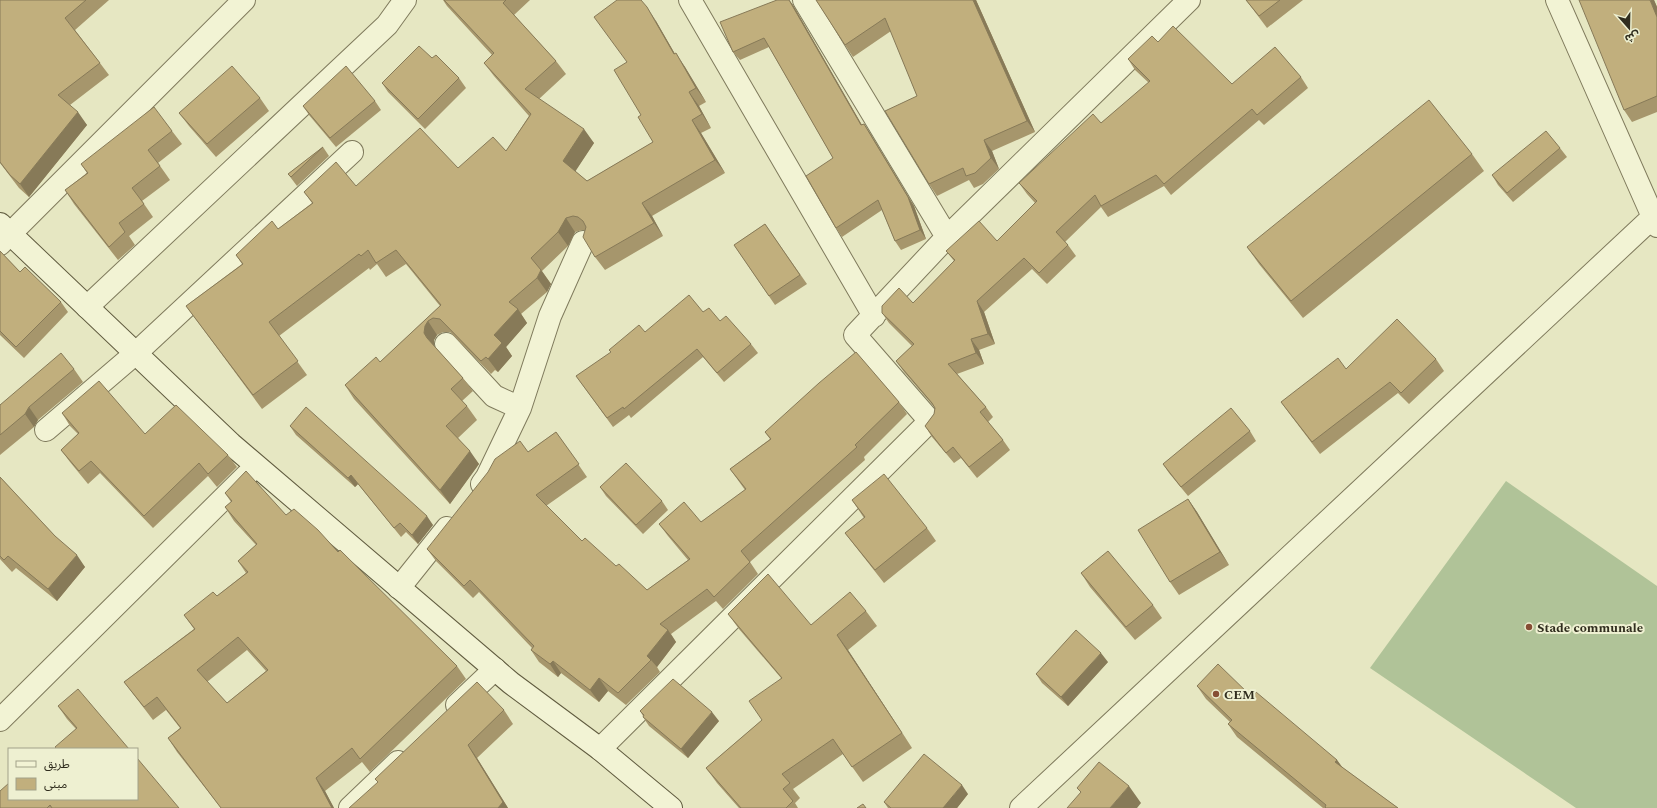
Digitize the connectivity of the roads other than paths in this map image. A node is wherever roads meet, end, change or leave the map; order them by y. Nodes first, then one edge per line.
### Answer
1 (244, 0) edge
2 (405, 0) edge
3 (690, 0) edge
4 (804, 0) edge
5 (1189, 0) edge
6 (1557, 0) edge
7 (352, 152) dead end
8 (1655, 222) edge
9 (3, 233) edge
10 (947, 237) junction
11 (583, 242) edge
12 (87, 307) junction
13 (874, 316) junction
14 (446, 344) edge
15 (136, 353) junction
16 (520, 408) junction
17 (46, 430) dead end
18 (257, 465) junction
19 (399, 588) junction
20 (495, 669) junction
21 (444, 717) edge
22 (0, 720) edge
23 (411, 749) edge
24 (600, 749) junction
25 (350, 808) edge
26 (671, 808) edge
27 (1021, 808) edge

1 - 9 street
2 - 12 street
3 - 13 street
4 - 10 street
5 - 10 street
6 - 8 street
7 - 15 street
8 - 27 street
9 - 12 street
10 - 13 street
11 - 16 street
12 - 15 street
13 - 24 street
14 - 16 street
15 - 17 street
15 - 18 street
16 - 19 street
18 - 19 street
18 - 22 street
19 - 20 street
20 - 21 street
20 - 24 street
23 - 25 street
24 - 26 street

